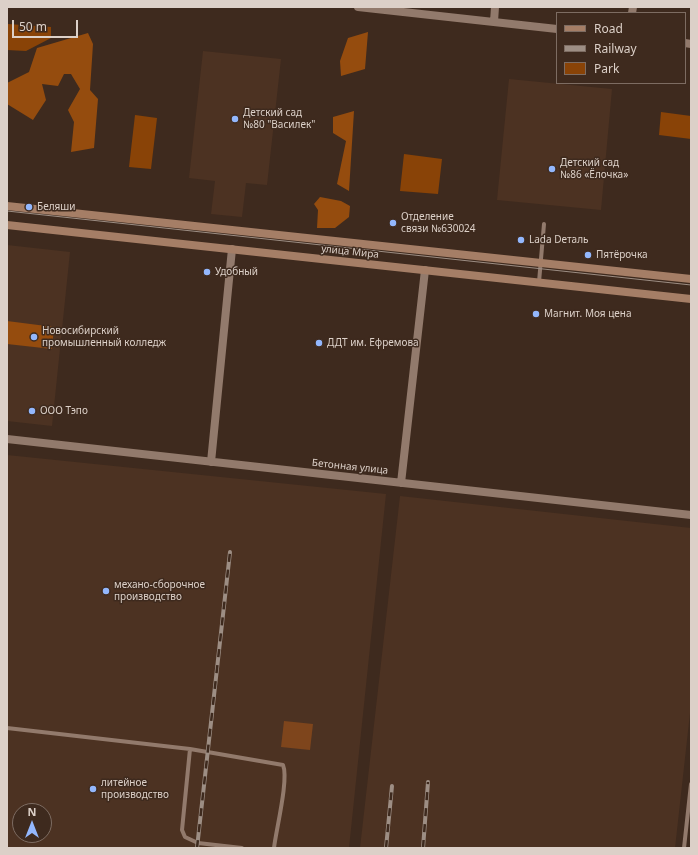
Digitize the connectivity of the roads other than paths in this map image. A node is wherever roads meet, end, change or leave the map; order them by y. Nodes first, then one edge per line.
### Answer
1 (358, 7) edge
2 (495, 7) edge
3 (494, 22) junction
4 (556, 29) edge
5 (7, 206) edge
6 (544, 224) dead end
7 (7, 225) edge
8 (232, 249) junction
9 (541, 263) junction
10 (425, 270) junction
11 (691, 279) edge
12 (539, 282) junction
13 (691, 299) edge
14 (7, 439) edge
15 (211, 462) junction
16 (401, 483) junction
17 (691, 515) edge
18 (7, 728) edge
19 (190, 748) junction
20 (691, 784) edge
21 (690, 801) edge
22 (242, 848) edge
23 (274, 848) edge
24 (684, 848) edge

1 - 3 street
2 - 3 street
3 - 4 street
5 - 9 street, улица Мира
6 - 9 lane
7 - 8 street, улица Мира
8 - 10 street, улица Мира
8 - 15 street
9 - 11 street, улица Мира
9 - 12 lane
10 - 12 street, улица Мира
10 - 16 street
12 - 13 street, улица Мира
14 - 15 street, Бетонная улица
15 - 16 street, Бетонная улица
16 - 17 street, Бетонная улица
18 - 19 lane
19 - 22 lane
19 - 23 lane
20 - 21 lane
21 - 24 lane

